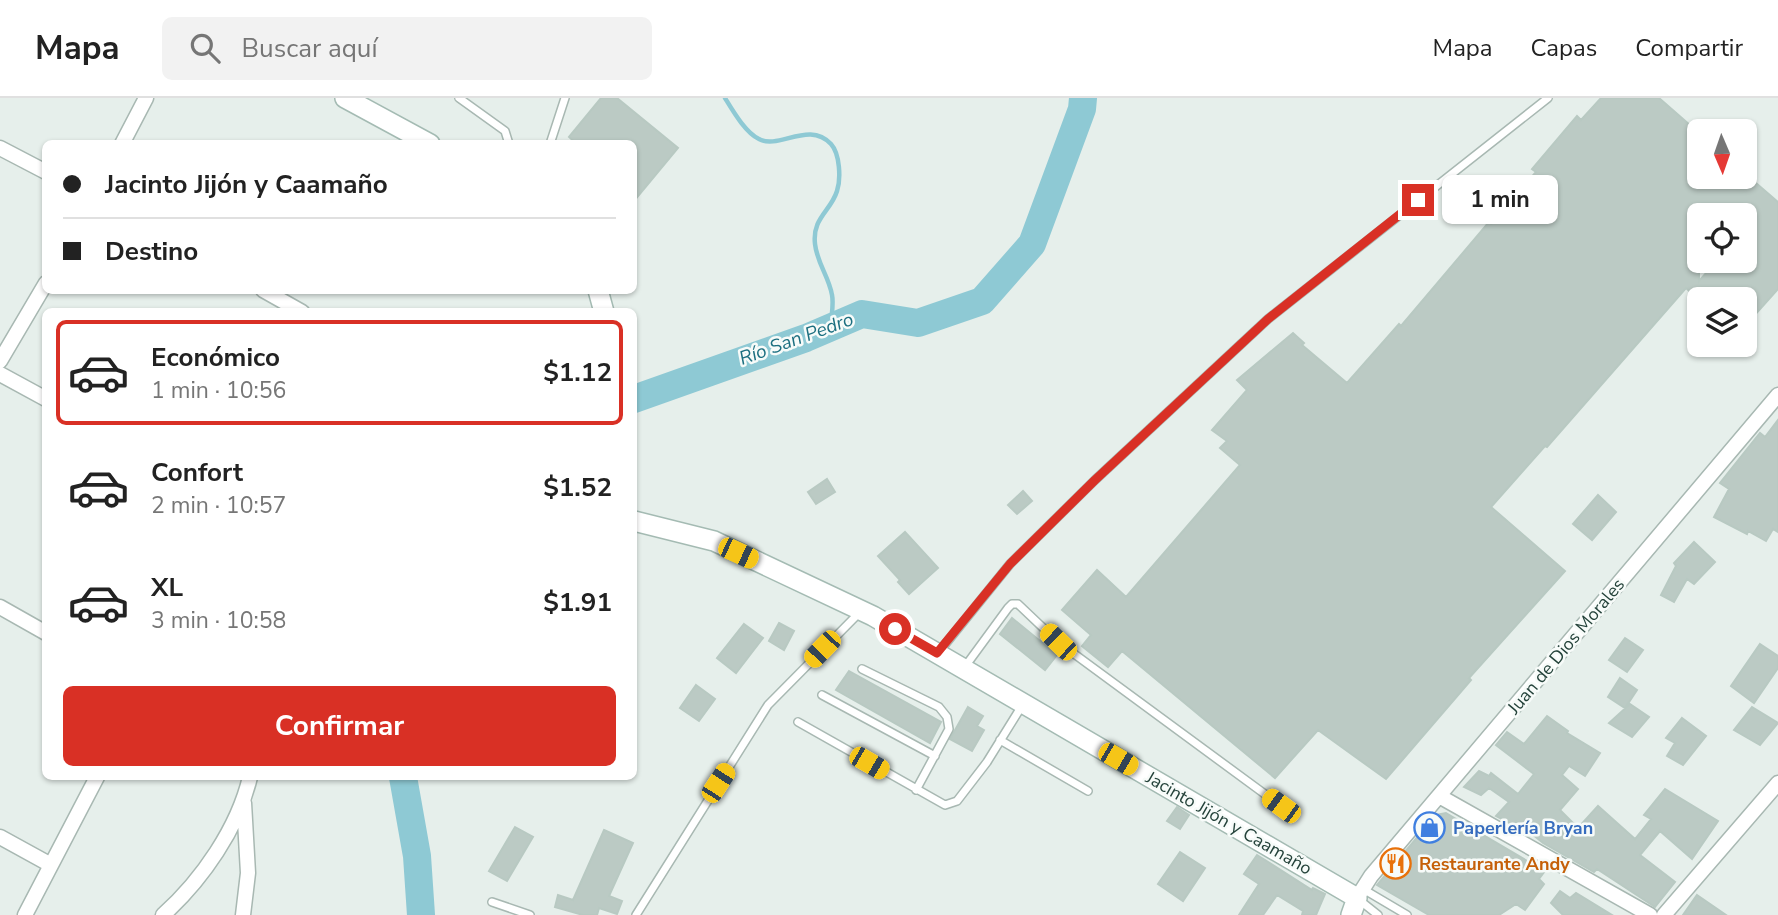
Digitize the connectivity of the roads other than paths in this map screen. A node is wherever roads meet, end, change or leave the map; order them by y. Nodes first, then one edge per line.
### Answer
1 (146, 98) edge
2 (345, 98) edge
3 (459, 98) edge
4 (565, 98) edge
5 (1548, 98) edge
6 (124, 140) edge
7 (423, 140) edge
8 (508, 140) edge
9 (551, 140) edge
10 (0, 148) edge
11 (42, 170) edge
12 (42, 289) edge
13 (270, 294) edge
14 (295, 308) edge
15 (0, 361) edge
16 (0, 374) edge
17 (1778, 395) edge
18 (42, 397) edge
19 (637, 522) edge
20 (0, 607) edge
21 (861, 611) junction
22 (42, 632) edge
23 (937, 653) junction
24 (862, 669) dead end
25 (964, 669) junction
26 (822, 695) dead end
27 (1023, 703) junction
28 (798, 722) dead end
29 (1000, 740) junction
30 (934, 756) junction
31 (95, 780) edge
32 (249, 780) edge
33 (1778, 783) edge
34 (916, 790) junction
35 (1088, 791) dead end
36 (1439, 796) junction
37 (244, 803) junction
38 (1281, 806) dead end
39 (0, 837) edge
40 (51, 865) junction
41 (1357, 901) edge
42 (492, 902) dead end
43 (25, 915) edge
44 (163, 915) edge
45 (243, 915) edge
46 (530, 915) edge
47 (636, 915) edge
48 (1378, 915) edge
49 (1407, 915) edge
50 (1650, 915) edge
51 (1664, 915) edge

1 - 6 street
2 - 7 street
3 - 8 lane
4 - 9 lane
5 - 23 lane
10 - 11 street
12 - 15 street
13 - 14 street
16 - 18 street
17 - 36 street, Juan de Dios Morales
19 - 21 street, Jacinto Jijón y Caamaño
20 - 22 street
21 - 23 street, Jacinto Jijón y Caamaño
21 - 47 lane
23 - 25 street, Jacinto Jijón y Caamaño
24 - 30 lane
25 - 27 street, Jacinto Jijón y Caamaño
25 - 38 lane
26 - 30 lane
27 - 29 lane
27 - 41 street, Jacinto Jijón y Caamaño
28 - 34 lane
29 - 34 lane
29 - 35 lane
30 - 34 lane
31 - 40 street
32 - 37 street
33 - 51 street
36 - 41 street, Juan de Dios Morales
36 - 50 street
37 - 44 street
37 - 45 street
39 - 40 street
40 - 43 street
41 - 48 lane
41 - 49 lane
42 - 46 lane

